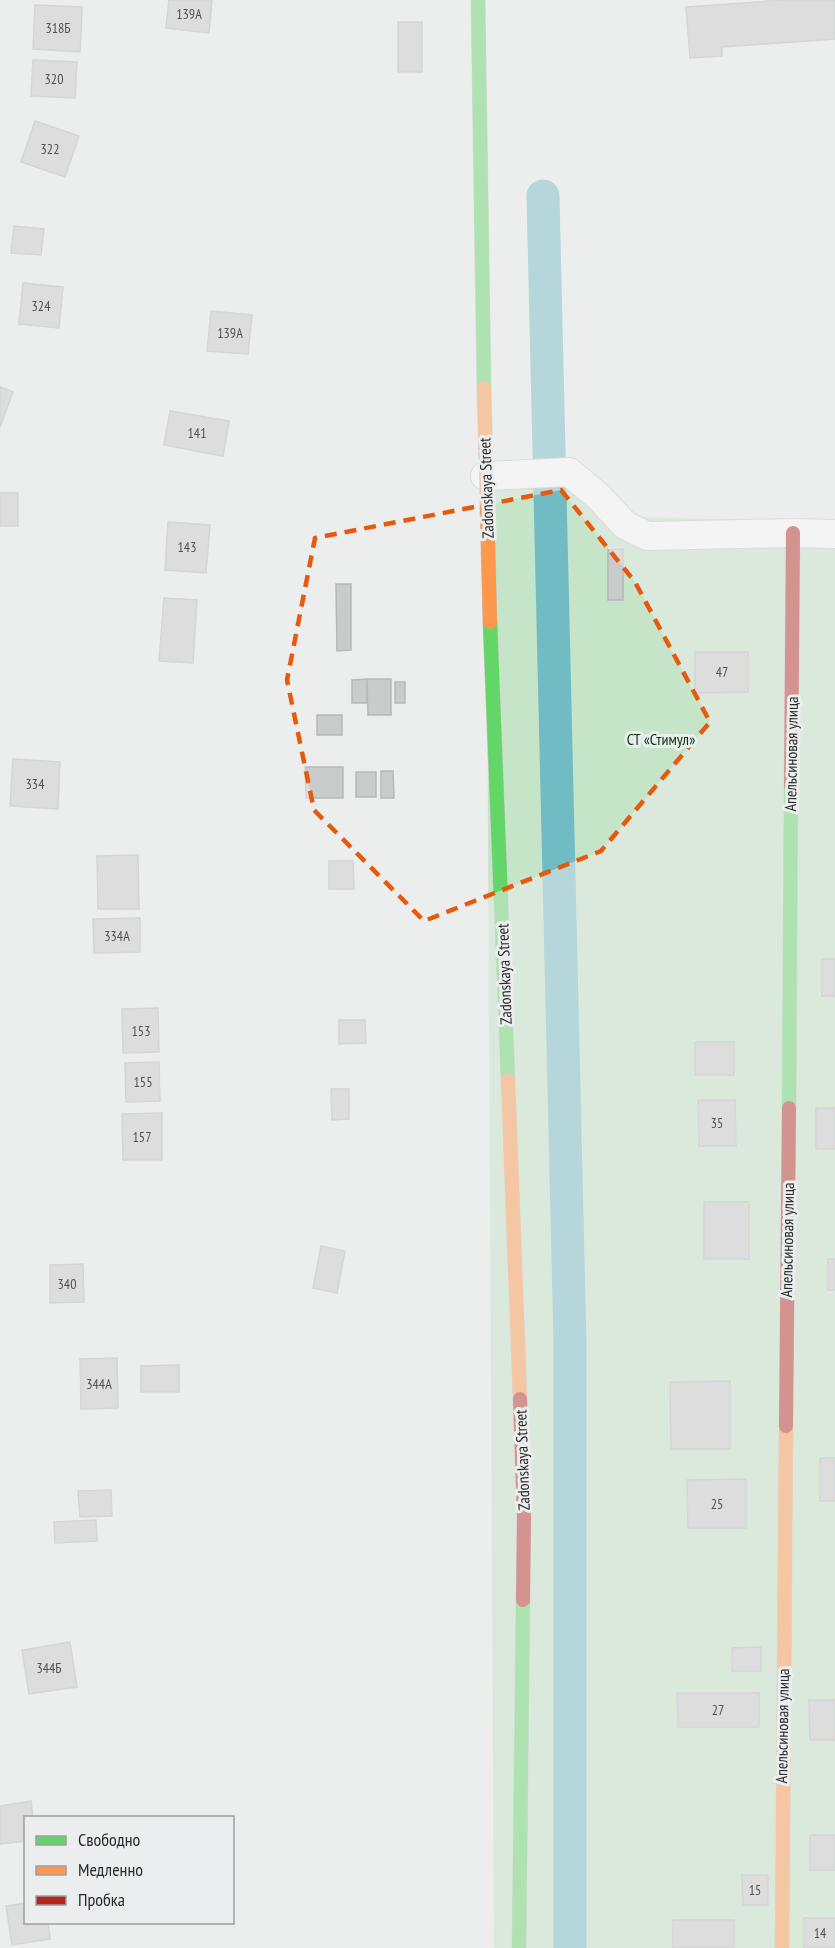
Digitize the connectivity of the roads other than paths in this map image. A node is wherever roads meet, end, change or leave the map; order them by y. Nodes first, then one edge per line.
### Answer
1 (477, 0) edge
2 (485, 476) junction
3 (793, 533) junction
4 (835, 534) edge
5 (519, 1948) edge
6 (782, 1948) edge

1 - 2 street, Zadonskaya Street
2 - 3 street
2 - 5 street, Zadonskaya Street
3 - 4 street
3 - 6 street, Апельсиновая улица

